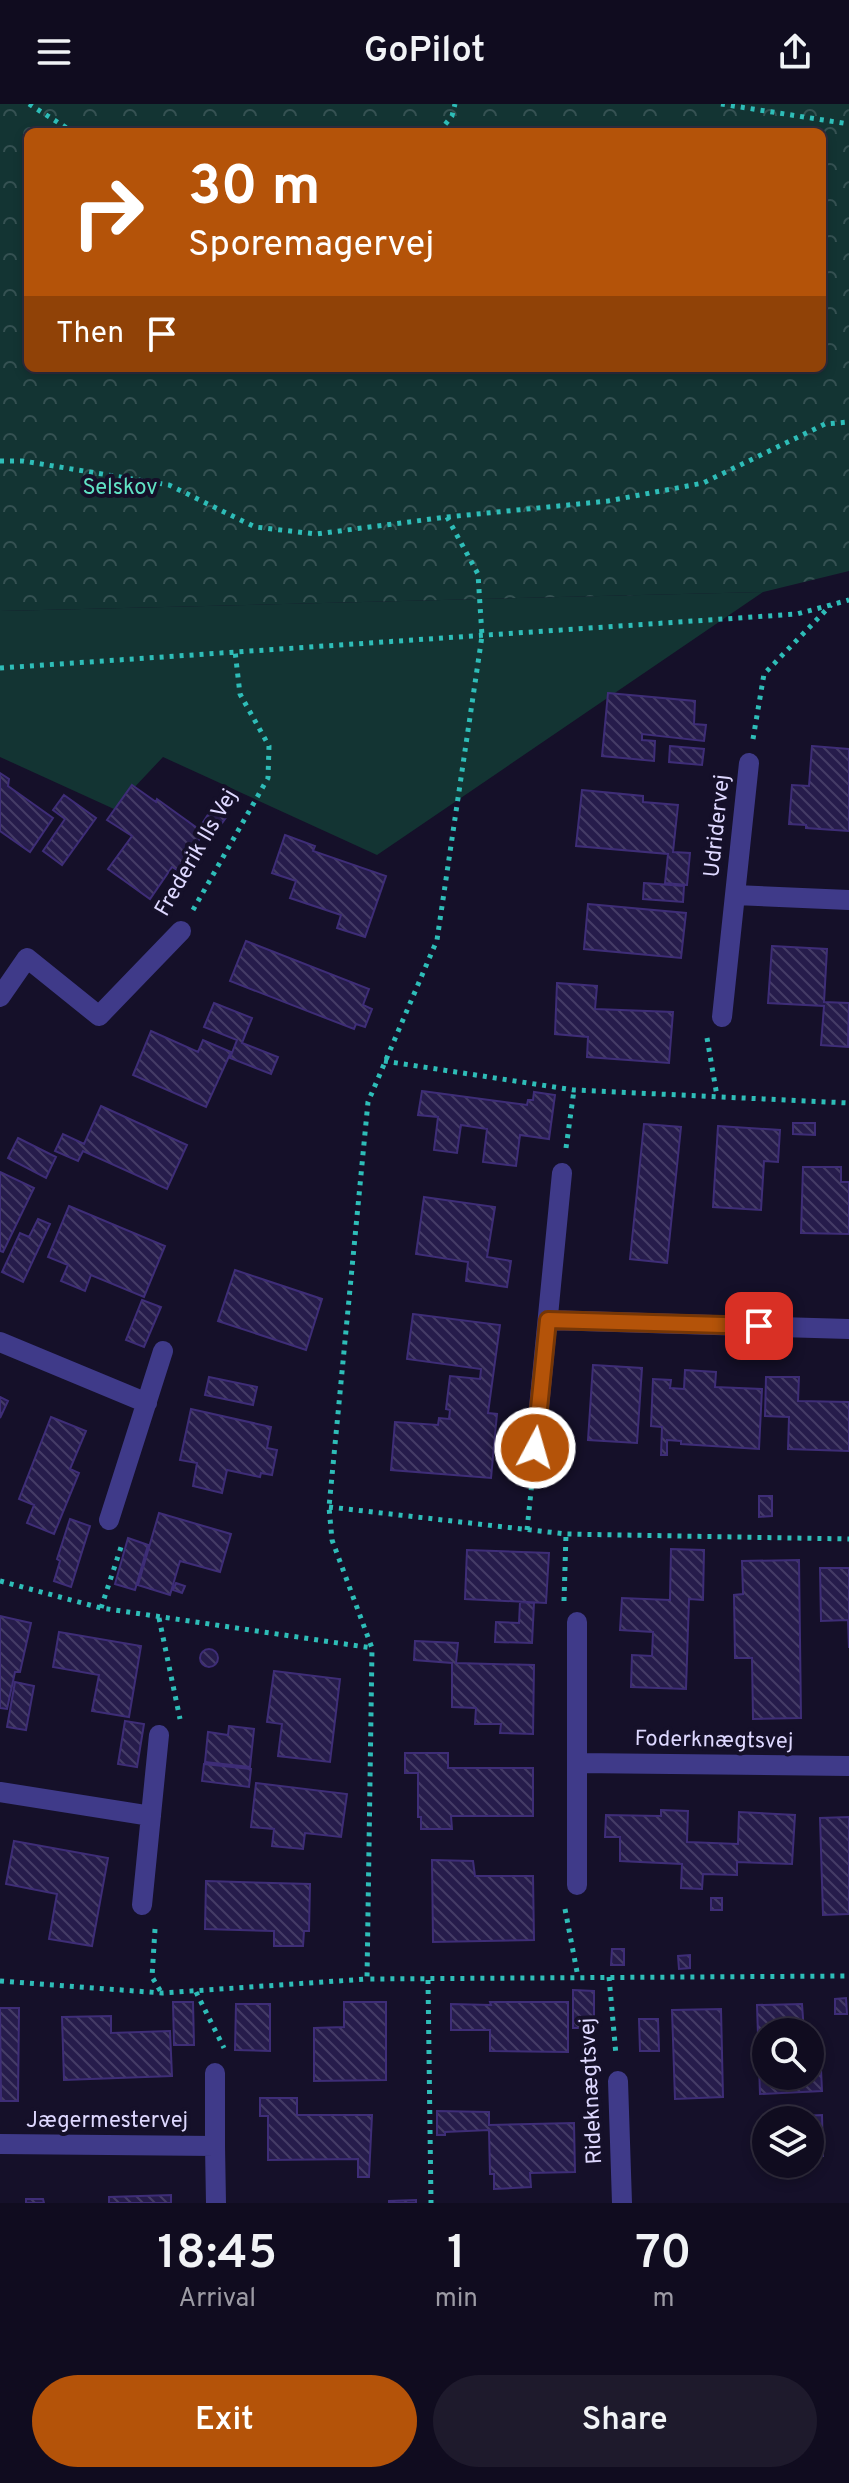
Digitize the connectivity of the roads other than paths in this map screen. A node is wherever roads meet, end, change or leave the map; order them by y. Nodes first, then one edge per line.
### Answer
1 (749, 763) road end
2 (735, 895) junction
3 (849, 900) edge
4 (181, 931) road end
5 (0, 997) edge
6 (722, 1017) road end
7 (562, 1173) dead end
8 (548, 1320) junction
9 (849, 1329) edge
10 (0, 1342) edge
11 (163, 1351) dead end
12 (147, 1403) junction
13 (535, 1448) road end
14 (109, 1520) road end
15 (577, 1622) road end
16 (159, 1735) road end
17 (578, 1763) junction
18 (849, 1766) edge
19 (0, 1792) edge
20 (151, 1816) junction
21 (577, 1885) road end
22 (142, 1905) road end
23 (215, 2073) road end
24 (618, 2081) road end
25 (0, 2144) edge
26 (215, 2146) junction
27 (216, 2203) edge
28 (622, 2203) edge

1 - 2 street, Udridervej
2 - 3 street, Udridervej
2 - 6 street, Udridervej
4 - 5 street, Frederik IIs Vej
7 - 8 street
8 - 9 street
8 - 13 street
10 - 12 street
11 - 12 street
12 - 14 street
15 - 17 street
16 - 20 street
17 - 18 street, Foderknægtsvej
17 - 21 street
19 - 20 street
20 - 22 street
23 - 26 street, Jægermestervej
24 - 28 street, Rideknægtsvej
25 - 26 street, Jægermestervej
26 - 27 street, Jægermestervej

